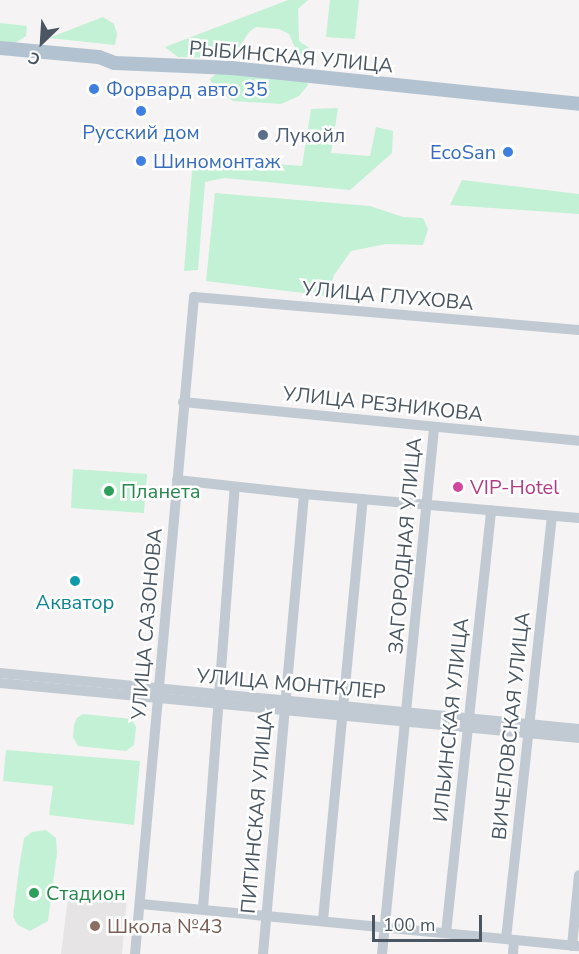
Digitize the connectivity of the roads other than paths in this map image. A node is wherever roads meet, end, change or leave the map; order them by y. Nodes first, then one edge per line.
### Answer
1 (0, 48) edge
2 (0, 56) edge
3 (115, 63) junction
4 (579, 104) edge
5 (194, 297) joint
6 (579, 330) edge
7 (183, 402) junction
8 (434, 428) junction
9 (579, 441) edge
10 (177, 480) junction
11 (236, 487) junction
12 (303, 494) junction
13 (363, 499) junction
14 (427, 505) junction
15 (491, 510) junction
16 (552, 516) junction
17 (579, 518) edge
18 (0, 673) edge
19 (0, 683) edge
20 (159, 694) junction
21 (220, 700) junction
22 (284, 706) junction
23 (343, 711) junction
24 (407, 718) junction
25 (469, 724) junction
26 (529, 729) junction
27 (579, 729) edge
28 (579, 738) edge
29 (579, 875) edge
30 (141, 904) junction
31 (203, 909) junction
32 (267, 915) junction
33 (322, 920) junction
34 (385, 927) junction
35 (447, 933) junction
36 (510, 940) junction
37 (576, 946) edge
38 (135, 954) edge
39 (263, 954) edge
40 (382, 954) edge
41 (513, 954) edge

1 - 3 main road, РЫБИНСКАЯ УЛИЦА
2 - 3 main road
3 - 4 main road, РЫБИНСКАЯ УЛИЦА
5 - 6 street, УЛИЦА ГЛУХОВА
5 - 7 street, УЛИЦА САЗОНОВА
7 - 8 street, УЛИЦА РЕЗНИКОВА
7 - 10 street, УЛИЦА САЗОНОВА
8 - 9 street, УЛИЦА РЕЗНИКОВА
8 - 14 street, ЗАГОРОДНАЯ УЛИЦА
10 - 11 street
10 - 20 street, УЛИЦА САЗОНОВА
11 - 12 street
11 - 21 street
12 - 13 street
12 - 22 street, ПИТИНСКАЯ УЛИЦА
13 - 14 street
13 - 23 street
14 - 15 street
14 - 24 street, ЗАГОРОДНАЯ УЛИЦА
15 - 16 street
15 - 25 street, ИЛЬИНСКАЯ УЛИЦА
16 - 17 street
16 - 26 street, ВИЧЕЛОВСКАЯ УЛИЦА
18 - 20 street, УЛИЦА МОНТКЛЕР
19 - 20 street, УЛИЦА МОНТКЛЕР
20 - 21 street, УЛИЦА МОНТКЛЕР
20 - 30 street, УЛИЦА САЗОНОВА
21 - 22 street, УЛИЦА МОНТКЛЕР
21 - 31 street
22 - 23 street, УЛИЦА МОНТКЛЕР
22 - 32 street, ПИТИНСКАЯ УЛИЦА
23 - 24 street, УЛИЦА МОНТКЛЕР
23 - 33 street
24 - 25 street, УЛИЦА МОНТКЛЕР
24 - 34 street, ЗАГОРОДНАЯ УЛИЦА
25 - 26 street, УЛИЦА МОНТКЛЕР
25 - 35 street, ИЛЬИНСКАЯ УЛИЦА
26 - 27 street, УЛИЦА МОНТКЛЕР
26 - 28 street, УЛИЦА МОНТКЛЕР
26 - 36 street, ВИЧЕЛОВСКАЯ УЛИЦА
29 - 37 street
30 - 31 street
30 - 38 street, УЛИЦА САЗОНОВА
31 - 32 street
32 - 33 street
32 - 39 street, ПИТИНСКАЯ УЛИЦА
33 - 34 street
34 - 35 street
34 - 40 street, ЗАГОРОДНАЯ УЛИЦА
35 - 36 street
36 - 37 street
36 - 41 street, ВИЧЕЛОВСКАЯ УЛИЦА

